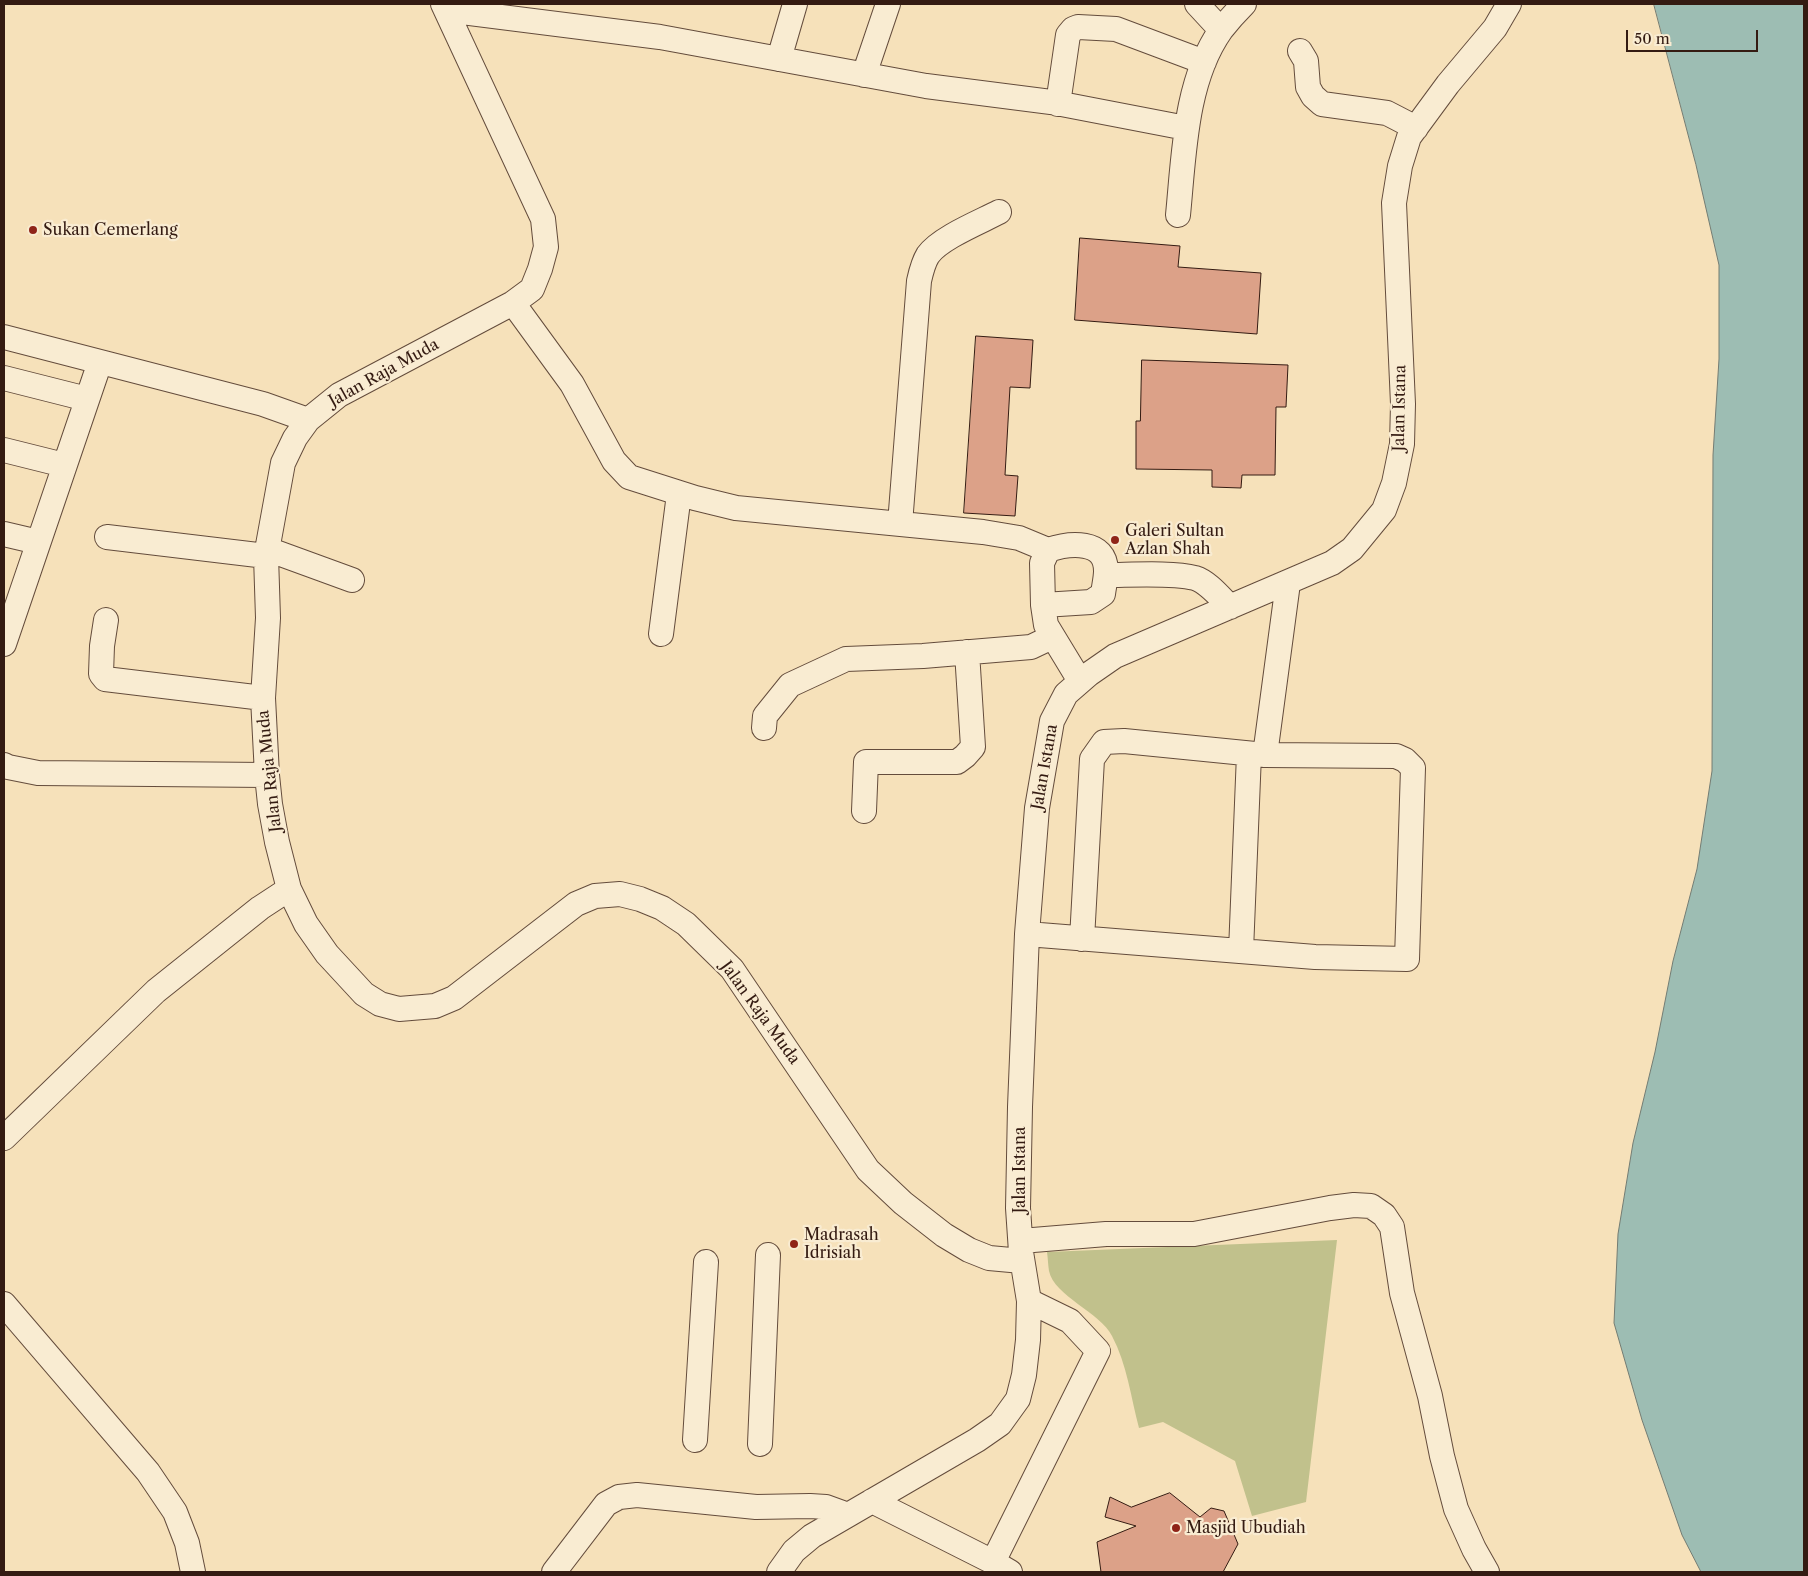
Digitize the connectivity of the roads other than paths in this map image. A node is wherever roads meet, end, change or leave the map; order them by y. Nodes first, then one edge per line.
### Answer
1 (795, 4) edge
2 (888, 4) edge
3 (1197, 4) edge
4 (1244, 4) edge
5 (1509, 4) edge
6 (444, 7) edge
7 (1221, 30) junction
8 (1300, 51) dead end
9 (780, 59) junction
10 (1204, 62) junction
11 (864, 75) junction
12 (1058, 104) junction
13 (1186, 128) junction
14 (1416, 128) junction
15 (1000, 212) dead end
16 (1178, 215) dead end
17 (513, 303) junction
18 (4, 338) edge
19 (100, 362) junction
20 (4, 378) edge
21 (87, 399) junction
22 (308, 420) junction
23 (4, 450) edge
24 (64, 465) junction
25 (679, 494) junction
26 (900, 524) junction
27 (4, 534) edge
28 (107, 537) dead end
29 (38, 542) junction
30 (1048, 550) junction
31 (266, 553) junction
32 (1106, 576) junction
33 (352, 580) dead end
34 (1288, 583) junction
35 (1043, 605) junction
36 (1230, 607) junction
37 (8, 620) edge
38 (106, 620) dead end
39 (661, 634) dead end
40 (1052, 637) junction
41 (4, 644) edge
42 (967, 652) junction
43 (1080, 681) junction
44 (263, 698) junction
45 (764, 728) dead end
46 (1257, 754) junction
47 (4, 765) edge
48 (267, 775) junction
49 (864, 811) dead end
50 (289, 889) junction
51 (1027, 934) junction
52 (1082, 939) junction
53 (1241, 950) junction
54 (4, 1138) edge
55 (1021, 1251) junction
56 (768, 1256) dead end
57 (706, 1262) dead end
58 (1029, 1300) junction
59 (4, 1304) edge
60 (695, 1440) dead end
61 (760, 1444) dead end
62 (872, 1501) junction
63 (848, 1515) junction
64 (1002, 1567) edge
65 (192, 1572) edge
66 (554, 1572) edge
67 (779, 1572) edge
68 (1487, 1572) edge

1 - 9 street
2 - 11 street
3 - 7 street
4 - 7 street
5 - 14 street, Jalan Istana
6 - 9 street
6 - 17 street, Jalan Raja Muda
7 - 10 street
8 - 14 street
9 - 11 street
10 - 12 street
10 - 13 street
11 - 12 street
12 - 13 street
13 - 16 street
14 - 34 street, Jalan Istana
15 - 26 street
17 - 22 street, Jalan Raja Muda
17 - 25 street
18 - 19 street
19 - 21 street
19 - 22 street
20 - 21 street
21 - 24 street
22 - 31 street, Jalan Raja Muda
23 - 24 street
24 - 29 street
25 - 26 street
25 - 39 street
26 - 30 street
27 - 29 street
28 - 31 street
29 - 37 street
30 - 32 street
30 - 35 street
31 - 33 street
31 - 44 street, Jalan Raja Muda
32 - 35 street
32 - 36 street
34 - 36 street, Jalan Istana
34 - 46 street
35 - 40 street
36 - 43 street, Jalan Istana
37 - 41 street
38 - 44 street
40 - 42 street
40 - 43 street
42 - 45 street
42 - 49 street
43 - 51 street, Jalan Istana
44 - 48 street, Jalan Raja Muda
46 - 52 street
46 - 53 street
46 - 53 street
47 - 48 street
48 - 50 street, Jalan Raja Muda
50 - 54 street
50 - 55 street, Jalan Raja Muda
51 - 52 street
51 - 55 street, Jalan Istana
52 - 53 street
55 - 58 street, Jalan Istana
55 - 68 street, Jalan Raja Muda
56 - 61 street
57 - 60 street
58 - 62 street, Jalan Istana
58 - 64 street
59 - 65 street
62 - 63 street, Jalan Istana
62 - 64 street
63 - 66 street
63 - 67 street, Jalan Istana

